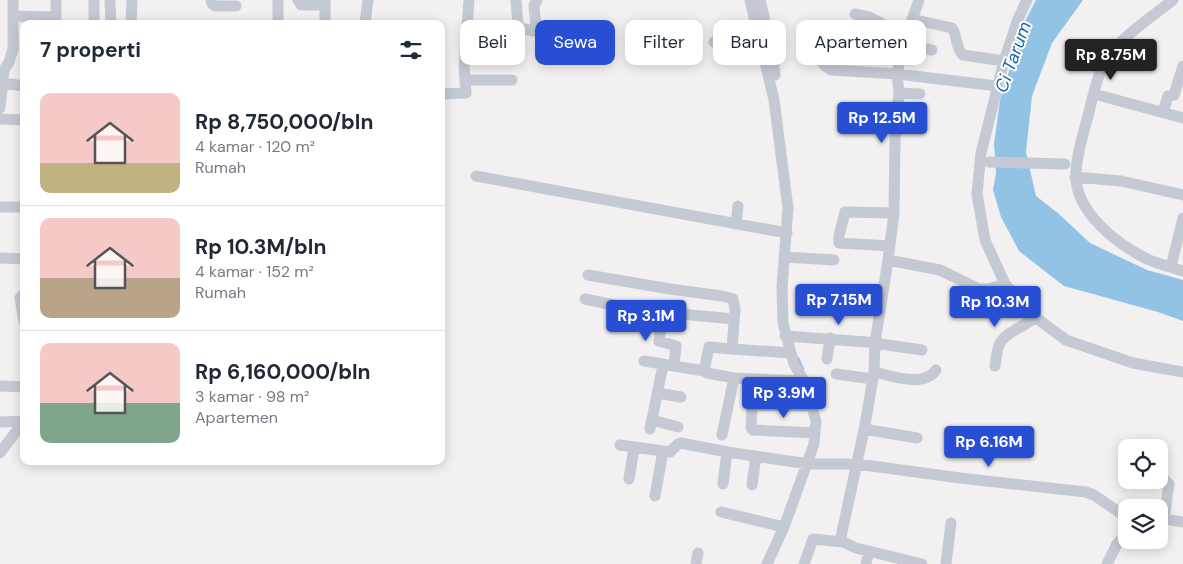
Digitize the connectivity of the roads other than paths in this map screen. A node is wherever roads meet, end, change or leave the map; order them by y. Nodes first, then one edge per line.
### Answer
1 (13, 0) edge
2 (56, 0) edge
3 (94, 0) edge
4 (110, 0) edge
5 (132, 0) edge
6 (212, 0) edge
7 (278, 0) edge
8 (298, 0) edge
9 (368, 0) edge
10 (469, 0) edge
11 (516, 0) edge
12 (537, 0) edge
13 (750, 0) edge
14 (760, 0) edge
15 (919, 0) edge
16 (1027, 0) edge
17 (1173, 0) edge
18 (325, 2) edge
19 (236, 6) dead end
20 (855, 14) dead end
21 (13, 16) junction
22 (912, 19) joint
23 (55, 20) edge
24 (94, 20) edge
25 (110, 20) edge
26 (131, 20) edge
27 (278, 20) edge
28 (325, 20) edge
29 (366, 20) edge
30 (755, 20) edge
31 (874, 20) edge
32 (0, 33) edge
33 (13, 33) junction
34 (926, 48) edge
35 (932, 50) dead end
36 (1004, 61) junction
37 (766, 65) edge
38 (824, 65) edge
39 (899, 65) edge
40 (1183, 66) edge
41 (2, 70) edge
42 (897, 74) junction
43 (465, 80) junction
44 (512, 80) dead end
45 (3, 84) junction
46 (20, 86) edge
47 (997, 86) junction
48 (899, 93) junction
49 (445, 94) edge
50 (920, 94) dead end
51 (1094, 94) junction
52 (0, 108) edge
53 (1163, 112) junction
54 (1183, 118) edge
55 (0, 119) edge
56 (20, 120) edge
57 (982, 146) junction
58 (1080, 150) junction
59 (989, 162) junction
60 (1065, 164) junction
61 (476, 176) dead end
62 (978, 178) junction
63 (1076, 179) junction
64 (1183, 195) edge
65 (738, 206) dead end
66 (0, 207) edge
67 (20, 207) edge
68 (894, 213) junction
69 (1183, 218) edge
70 (736, 224) junction
71 (787, 233) junction
72 (890, 246) junction
73 (788, 257) junction
74 (0, 258) edge
75 (20, 259) edge
76 (834, 260) dead end
77 (888, 260) junction
78 (1171, 267) junction
79 (1183, 271) edge
80 (588, 275) dead end
81 (1005, 284) junction
82 (585, 299) dead end
83 (663, 313) junction
84 (1036, 317) junction
85 (734, 319) junction
86 (788, 336) junction
87 (830, 338) junction
88 (875, 343) junction
89 (732, 349) junction
90 (922, 350) dead end
91 (790, 353) junction
92 (827, 359) dead end
93 (644, 361) dead end
94 (668, 365) junction
95 (995, 366) dead end
96 (936, 370) dead end
97 (704, 371) junction
98 (1183, 372) edge
99 (836, 374) dead end
100 (874, 376) junction
101 (734, 378) junction
102 (804, 381) junction
103 (0, 386) edge
104 (20, 387) edge
105 (657, 393) junction
106 (681, 397) dead end
107 (813, 406) junction
108 (20, 421) edge
109 (0, 422) edge
110 (20, 426) edge
111 (678, 427) dead end
112 (864, 429) junction
113 (815, 433) junction
114 (722, 435) dead end
115 (917, 438) dead end
116 (620, 445) dead end
117 (634, 448) junction
118 (662, 452) junction
119 (727, 452) junction
120 (0, 453) edge
121 (756, 456) junction
122 (811, 464) junction
123 (857, 464) junction
124 (629, 479) dead end
125 (723, 484) dead end
126 (752, 485) dead end
127 (655, 496) dead end
128 (721, 512) dead end
129 (1118, 512) edge
130 (1168, 519) edge
131 (1183, 522) edge
132 (951, 523) dead end
133 (784, 527) junction
134 (843, 542) junction
135 (1118, 544) edge
136 (869, 551) junction
137 (767, 564) edge
138 (804, 564) edge
139 (866, 564) edge
140 (922, 564) edge
141 (946, 564) edge
142 (1107, 564) edge

1 - 21 street
2 - 23 street
3 - 24 street
4 - 25 street
5 - 26 street
6 - 19 street
7 - 27 street
8 - 18 street
9 - 29 street
10 - 43 street
11 - 12 street
13 - 30 street
14 - 73 street
15 - 22 street
16 - 36 street
17 - 51 street
18 - 28 street
20 - 31 street
21 - 23 street
21 - 33 street
22 - 36 street
32 - 33 street
33 - 41 street
34 - 35 street
36 - 47 street
37 - 71 street
38 - 42 street
39 - 42 street
40 - 53 street
41 - 45 street
42 - 47 street
42 - 48 street
43 - 44 street
43 - 49 street
45 - 46 street
45 - 52 street
47 - 57 street
48 - 50 street
48 - 68 street
51 - 53 street
51 - 58 street
53 - 54 street
55 - 56 street
57 - 59 street
57 - 62 street
58 - 60 street
58 - 63 street
59 - 60 street
59 - 62 street
60 - 63 street
61 - 70 street
62 - 81 street
63 - 64 street
63 - 78 street
65 - 70 street
66 - 67 street
68 - 72 street
68 - 72 street
69 - 78 street
70 - 71 street
71 - 73 street
72 - 77 street
73 - 76 street
73 - 86 street
74 - 75 street
77 - 81 street
77 - 88 street
78 - 79 street
80 - 85 street
81 - 84 street
82 - 83 street
83 - 85 street
83 - 94 street
84 - 95 street
84 - 98 street
85 - 89 street
86 - 87 street
86 - 91 street
87 - 88 street
87 - 92 street
88 - 90 street
88 - 100 street
89 - 91 street
89 - 97 street
91 - 102 street
93 - 94 street
94 - 97 street
94 - 105 street
96 - 100 street
97 - 101 street
99 - 100 street
100 - 112 street
101 - 102 street
101 - 114 street
102 - 107 street
103 - 104 street
105 - 106 street
105 - 111 street
107 - 113 street
107 - 113 street
108 - 109 street
110 - 120 street
112 - 115 street
112 - 123 street
113 - 122 street
116 - 117 street
117 - 118 street
117 - 124 street
118 - 119 street
118 - 127 street
119 - 121 street
119 - 125 street
121 - 122 street
121 - 126 street
122 - 123 street
122 - 133 street
123 - 129 street
123 - 134 street
128 - 133 street
130 - 131 street
132 - 141 street
133 - 137 street
134 - 136 street
134 - 138 street
135 - 142 street
136 - 139 street
136 - 140 street

